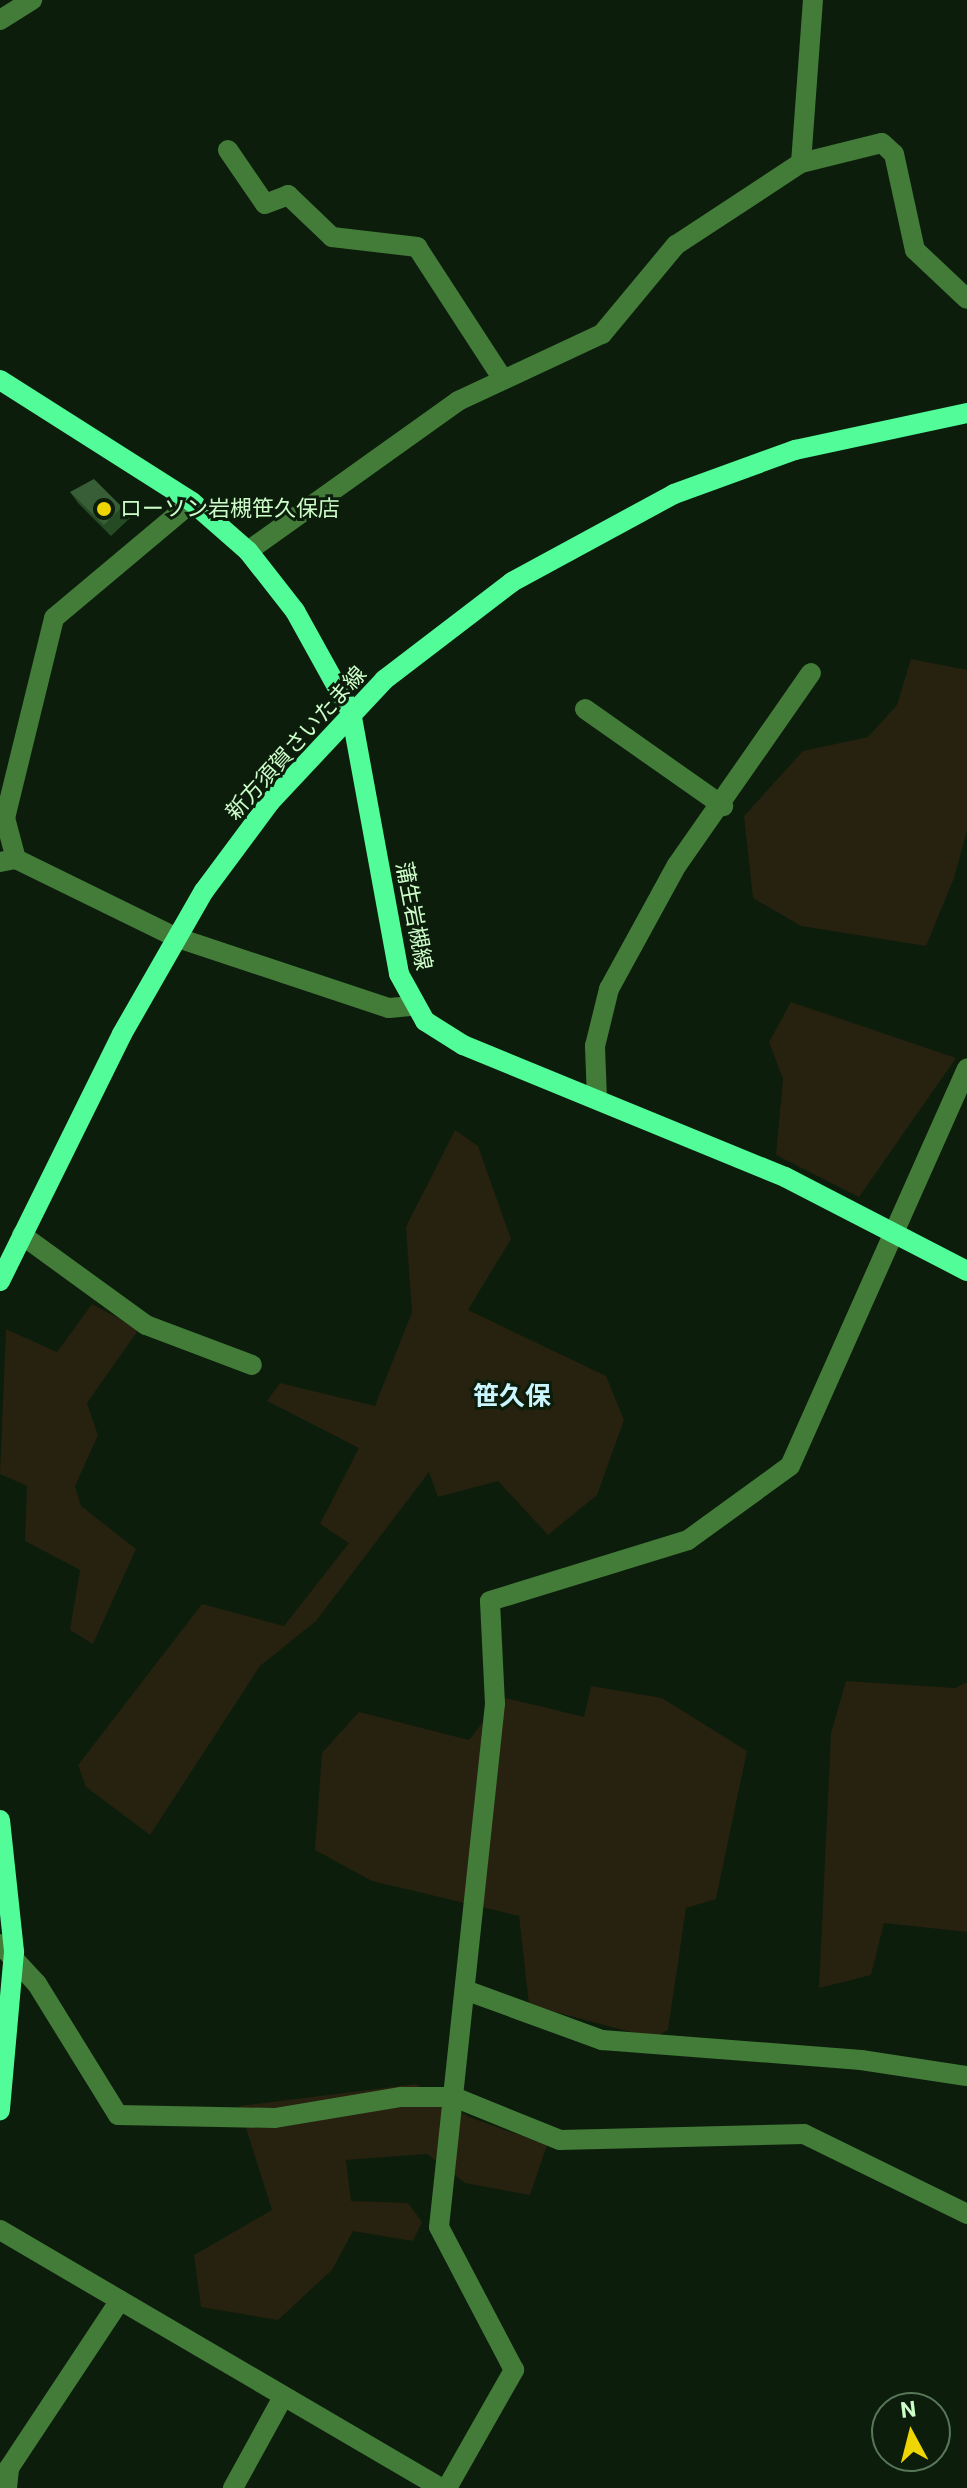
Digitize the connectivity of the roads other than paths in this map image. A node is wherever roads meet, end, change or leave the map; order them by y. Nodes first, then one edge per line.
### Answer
1 (32, 0) edge
2 (813, 0) edge
3 (0, 20) edge
4 (228, 150) dead end
5 (801, 163) junction
6 (967, 299) edge
7 (502, 378) junction
8 (0, 380) edge
9 (967, 413) edge
10 (192, 502) junction
11 (248, 551) junction
12 (811, 673) dead end
13 (585, 709) dead end
14 (351, 712) junction
15 (723, 806) junction
16 (8, 860) edge
17 (175, 937) junction
18 (413, 1006) junction
19 (967, 1069) edge
20 (597, 1099) junction
21 (893, 1231) junction
22 (22, 1235) junction
23 (967, 1271) edge
24 (0, 1281) edge
25 (252, 1365) dead end
26 (0, 1820) edge
27 (7, 1948) edge
28 (465, 1990) junction
29 (967, 2076) edge
30 (454, 2097) junction
31 (1, 2104) edge
32 (967, 2214) edge
33 (0, 2230) edge
34 (120, 2300) junction
35 (283, 2397) junction
36 (7, 2488) edge
37 (233, 2488) edge
38 (444, 2488) edge

1 - 3 street
2 - 5 street
4 - 7 street
5 - 6 street
5 - 7 street
7 - 11 street
8 - 10 main road, 蒲生岩槻線
9 - 14 main road, 新方須賀さいたま線
10 - 11 main road, 蒲生岩槻線
10 - 16 street
11 - 14 main road, 蒲生岩槻線
12 - 15 street
13 - 15 street
14 - 17 main road, 新方須賀さいたま線
14 - 18 main road, 蒲生岩槻線
15 - 20 street
16 - 17 street
17 - 18 street
17 - 22 main road, 新方須賀さいたま線
18 - 20 main road
19 - 21 street
20 - 21 main road
21 - 23 main road
21 - 28 street
22 - 24 main road, 新方須賀さいたま線
22 - 25 street
26 - 27 main road
27 - 30 street
27 - 31 main road
28 - 29 street
28 - 30 street
30 - 32 street
30 - 38 street
33 - 34 street
34 - 35 street
34 - 36 street
35 - 37 street
35 - 38 street

